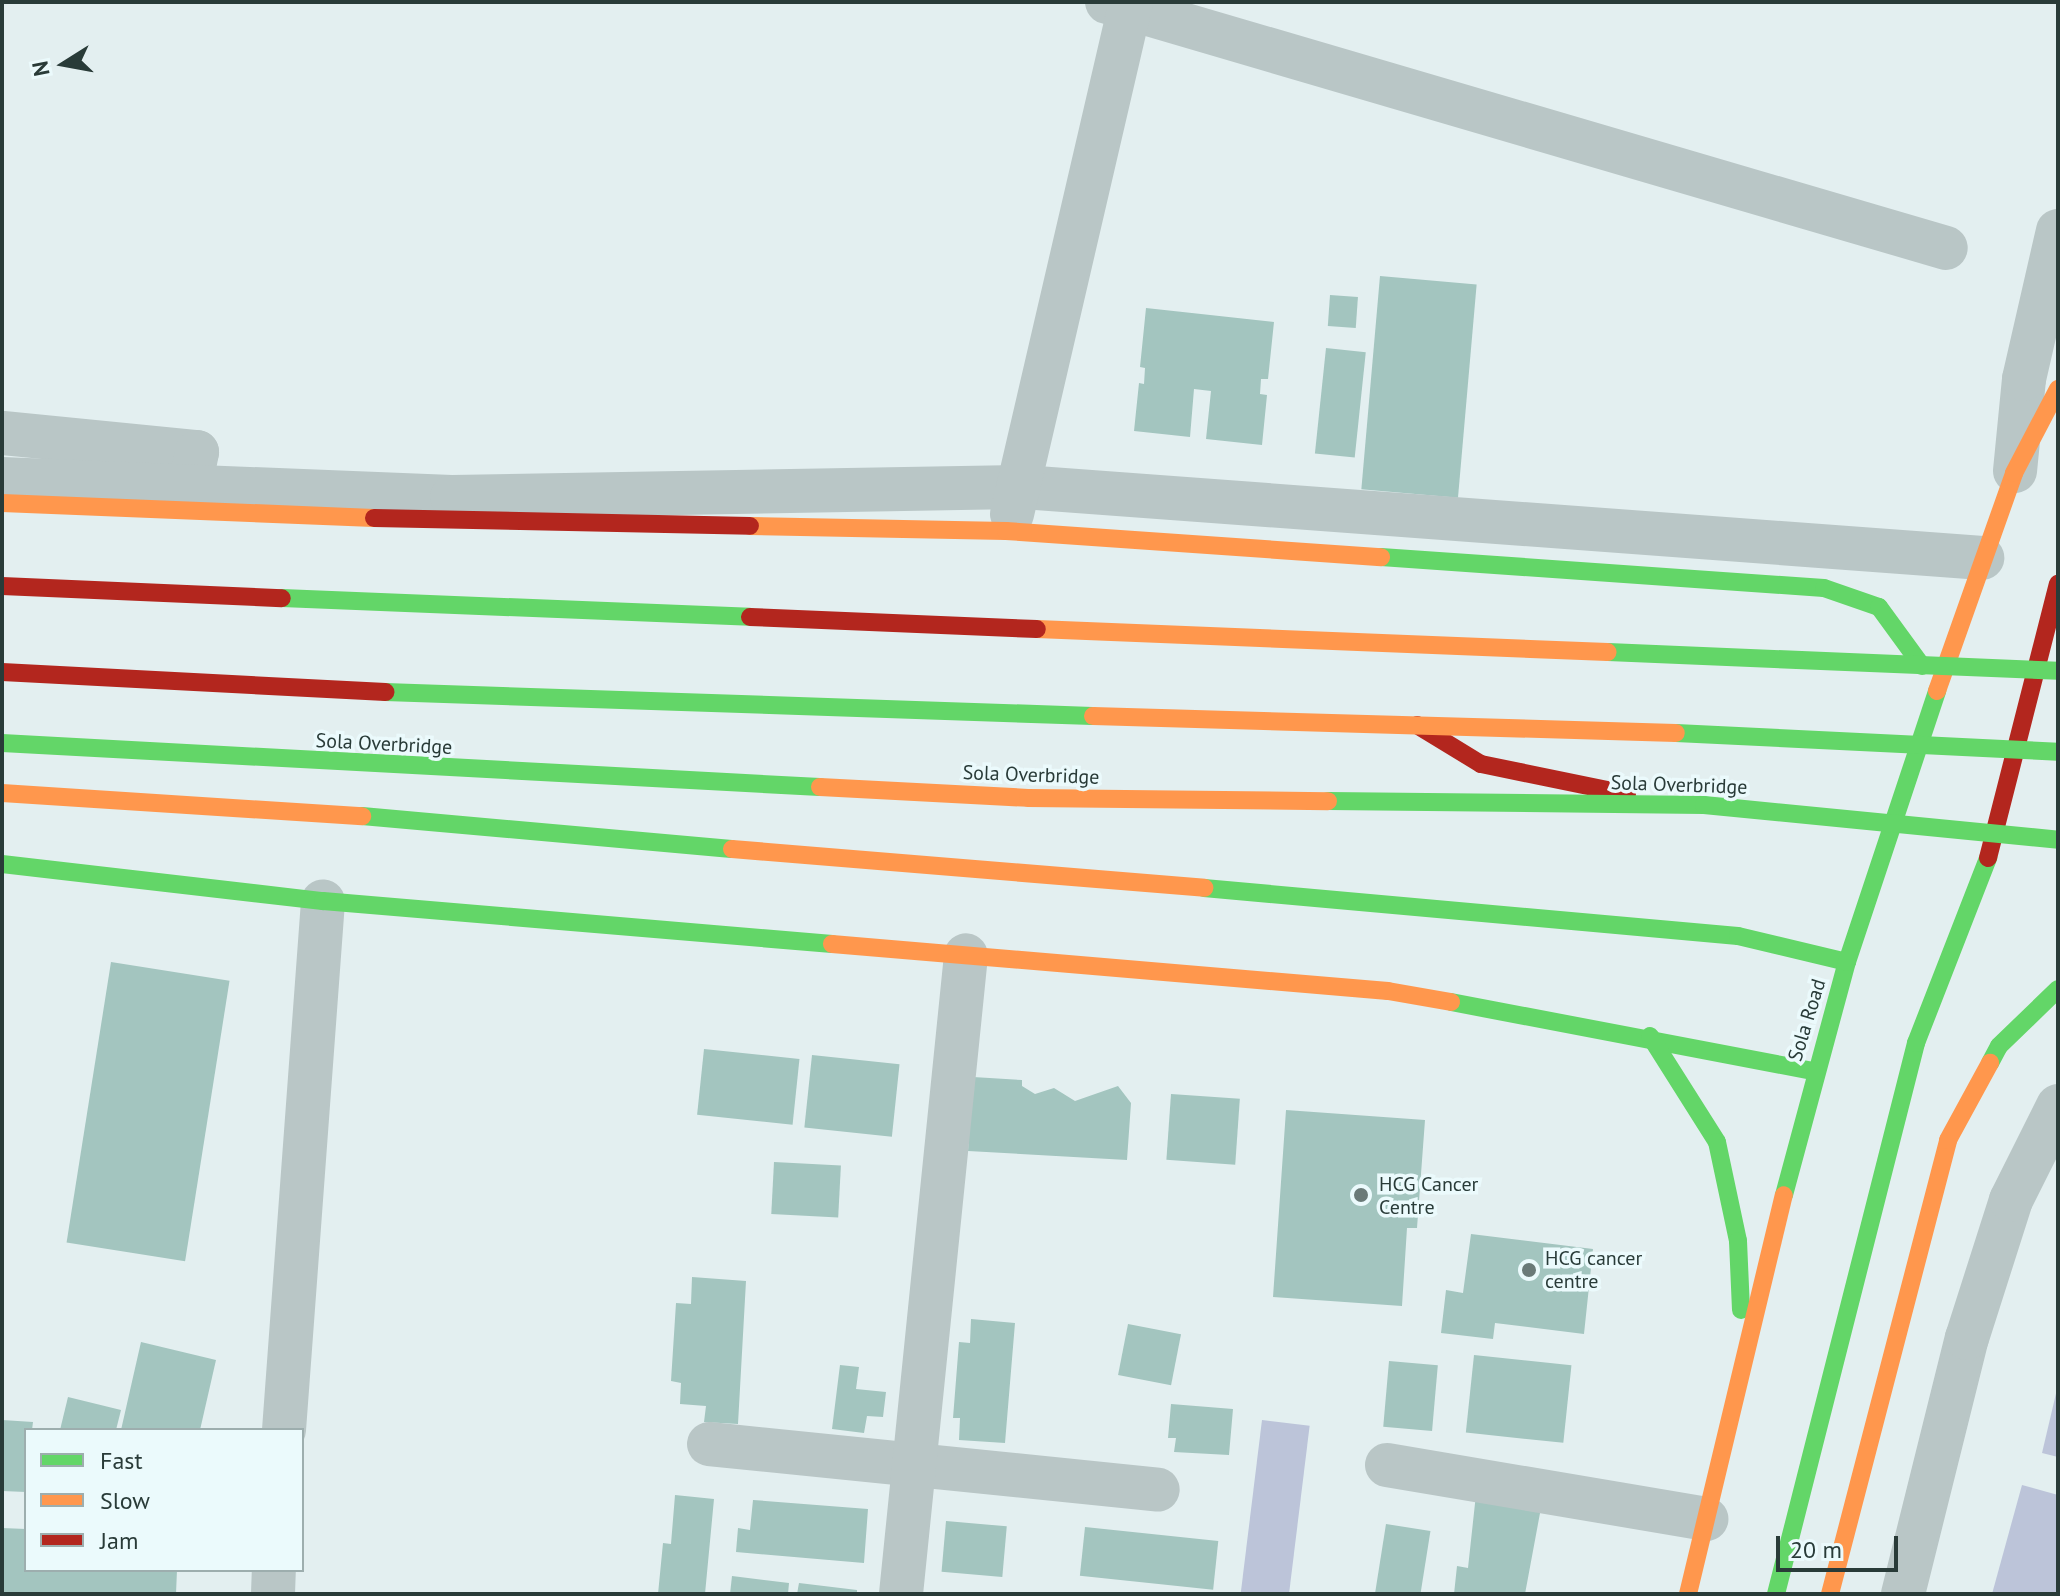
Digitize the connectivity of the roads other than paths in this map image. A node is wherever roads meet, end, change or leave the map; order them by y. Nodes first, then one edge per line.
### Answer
1 (1123, 4) edge
2 (2058, 231) edge
3 (1946, 248) dead end
4 (2058, 389) edge
5 (3, 433) edge
6 (2014, 473) junction
7 (2, 479) edge
8 (1023, 487) junction
9 (195, 501) junction
10 (2, 503) edge
11 (1006, 531) junction
12 (1982, 558) junction
13 (2, 586) edge
14 (2057, 591) edge
15 (1922, 666) junction
16 (2058, 671) edge
17 (2, 672) edge
18 (1417, 725) junction
19 (2, 743) edge
20 (2058, 752) edge
21 (2, 793) edge
22 (1684, 805) junction
23 (2058, 840) edge
24 (2, 864) edge
25 (323, 901) junction
26 (966, 955) junction
27 (1847, 962) junction
28 (2058, 989) edge
29 (1650, 1036) junction
30 (1814, 1071) junction
31 (2058, 1106) edge
32 (1743, 1364) junction
33 (284, 1428) edge
34 (709, 1444) dead end
35 (914, 1465) junction
36 (1387, 1465) dead end
37 (1158, 1490) dead end
38 (1706, 1519) junction
39 (274, 1572) edge
40 (273, 1594) edge
41 (901, 1594) edge
42 (1688, 1594) edge
43 (1776, 1594) edge
44 (1830, 1594) edge
45 (1903, 1594) edge

1 - 3 street
1 - 8 street
2 - 6 street
4 - 6 main road, Sola Road
5 - 9 street
6 - 12 main road, Sola Road
7 - 9 street
8 - 9 street
8 - 11 street
8 - 12 street
9 - 10 main road
9 - 11 main road
11 - 15 main road
12 - 27 main road, Sola Road
13 - 15 main road, bridge
14 - 43 main road
15 - 16 main road, bridge
17 - 18 main road, bridge
18 - 20 main road, bridge
18 - 22 main road, bridge
19 - 22 main road, Sola Overbridge, bridge
21 - 27 main road
22 - 23 main road, Sola Overbridge, bridge
24 - 25 main road
25 - 26 main road
25 - 33 street
26 - 29 main road
26 - 35 street
27 - 30 main road, Sola Road
28 - 44 main road
29 - 30 main road
29 - 32 main road
30 - 32 main road, Sola Road
31 - 45 street
32 - 38 main road, Sola Road
34 - 35 street
35 - 37 street
35 - 41 street
36 - 38 street
38 - 42 main road, Sola Road
39 - 40 street

